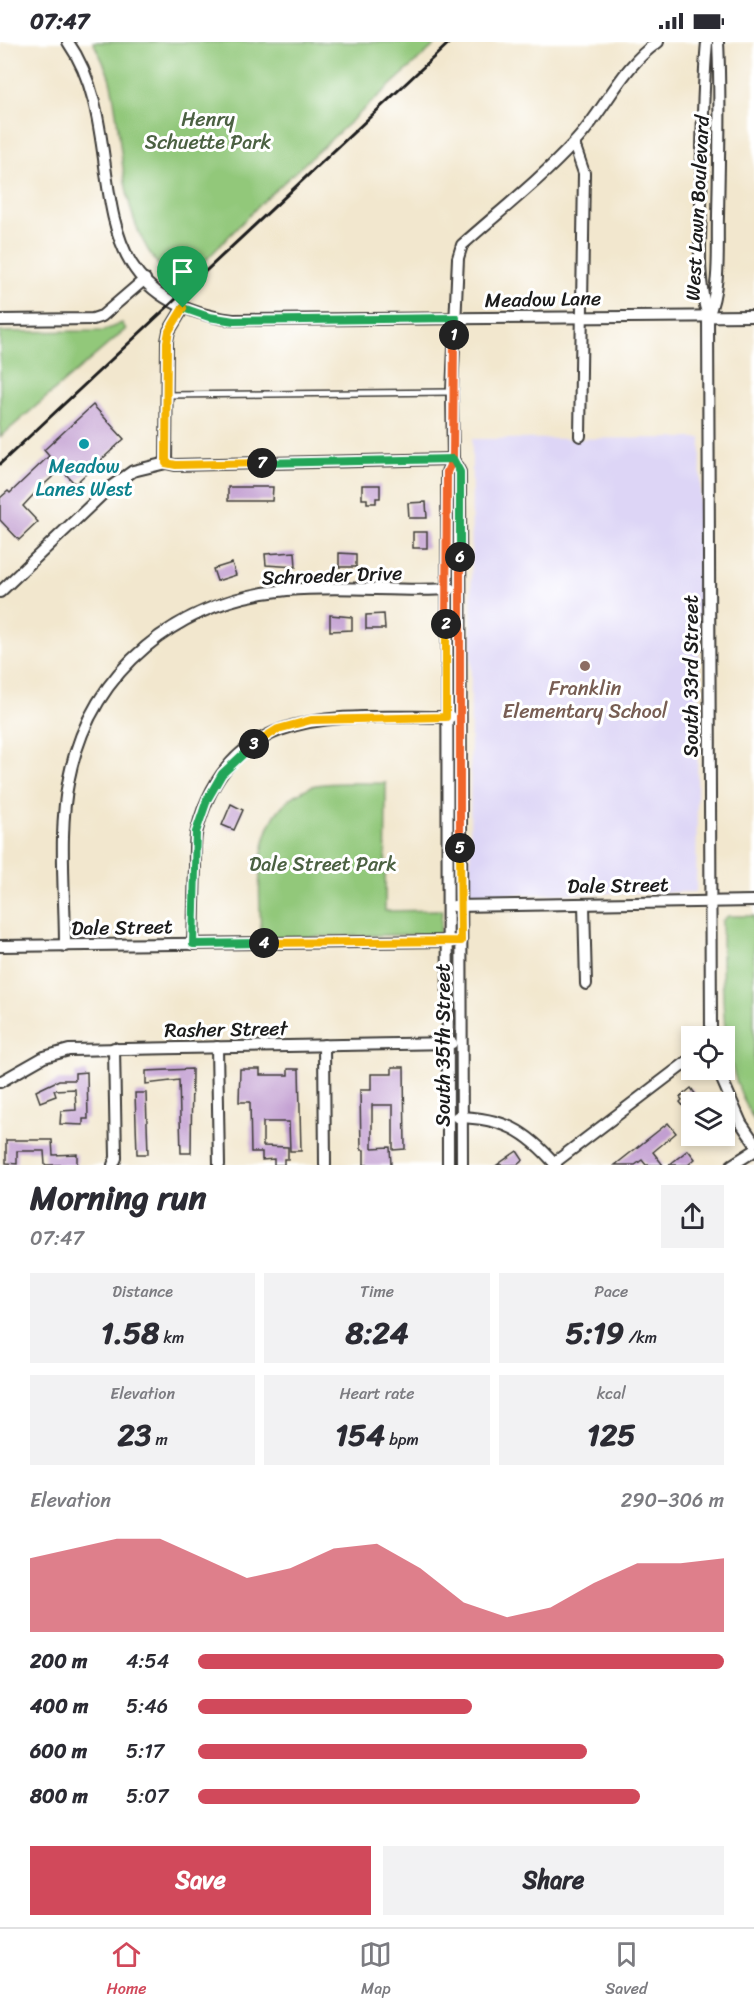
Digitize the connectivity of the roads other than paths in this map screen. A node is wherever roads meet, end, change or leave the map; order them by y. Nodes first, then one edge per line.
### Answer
1 (68, 42) edge
2 (658, 42) edge
3 (707, 42) edge
4 (718, 42) edge
5 (574, 144) junction
6 (145, 279) junction
7 (183, 308) junction
8 (581, 316) junction
9 (708, 316) junction
10 (754, 316) edge
11 (456, 318) junction
12 (0, 320) edge
13 (452, 392) junction
14 (166, 395) junction
15 (580, 436) dead end
16 (453, 459) junction
17 (166, 463) junction
18 (460, 588) junction
19 (446, 589) junction
20 (0, 592) edge
21 (446, 717) junction
22 (460, 717) junction
23 (754, 901) edge
24 (709, 902) junction
25 (584, 904) junction
26 (446, 906) junction
27 (460, 906) junction
28 (446, 941) junction
29 (461, 941) junction
30 (193, 944) junction
31 (0, 946) edge
32 (65, 946) junction
33 (586, 984) dead end
34 (711, 1026) edge
35 (447, 1042) junction
36 (461, 1043) junction
37 (324, 1045) junction
38 (217, 1047) junction
39 (114, 1048) junction
40 (681, 1067) edge
41 (722, 1080) edge
42 (0, 1082) edge
43 (448, 1117) junction
44 (462, 1117) junction
45 (754, 1142) edge
46 (754, 1151) edge
47 (555, 1164) edge
48 (113, 1165) edge
49 (219, 1165) edge
50 (326, 1165) edge
51 (448, 1165) edge
52 (462, 1165) edge
53 (732, 1165) edge

1 - 6 street, Meadow Lane
2 - 5 street
3 - 9 street, West Lawn Boulevard
4 - 9 street, West Lawn Boulevard
5 - 8 street
5 - 11 street, South 35th Street
6 - 7 street, Meadow Lane
6 - 12 street
7 - 11 street, Meadow Lane
7 - 14 street
8 - 9 street, Meadow Lane
8 - 11 street, Meadow Lane
8 - 15 street
9 - 10 street, Meadow Lane
9 - 24 street, South 33rd Street
11 - 13 street, South 35th Street
13 - 14 lane
13 - 16 street, South 35th Street
14 - 17 street
16 - 17 street
16 - 18 street, South 35th Street
16 - 19 street, South 35th Street
17 - 20 street
18 - 19 street, Schroeder Drive
18 - 22 street, South 35th Street
19 - 21 street, South 35th Street
19 - 32 street, Schroeder Drive
21 - 22 street
21 - 26 street, South 35th Street
21 - 30 street
22 - 27 street, South 35th Street
23 - 24 street, Dale Street
24 - 25 street, Dale Street
24 - 34 street, South 33rd Street
25 - 27 street, Dale Street
25 - 33 street
26 - 27 street, Dale Street
26 - 28 street, South 35th Street
27 - 29 street, South 35th Street
28 - 29 street, Dale Street
28 - 30 street, Dale Street
28 - 35 street, South 35th Street
29 - 36 street, South 35th Street
30 - 32 street, Dale Street
31 - 32 street, Dale Street
35 - 36 street, Rasher Street
35 - 37 street, Rasher Street
35 - 43 street, South 35th Street
36 - 44 street, South 35th Street
37 - 38 street, Rasher Street
37 - 50 street
38 - 39 street, Rasher Street
38 - 49 street
39 - 42 street, Rasher Street
39 - 48 street
40 - 47 street
41 - 45 street
43 - 44 street
43 - 51 street, South 35th Street
44 - 47 street
44 - 52 street, South 35th Street
46 - 53 street

